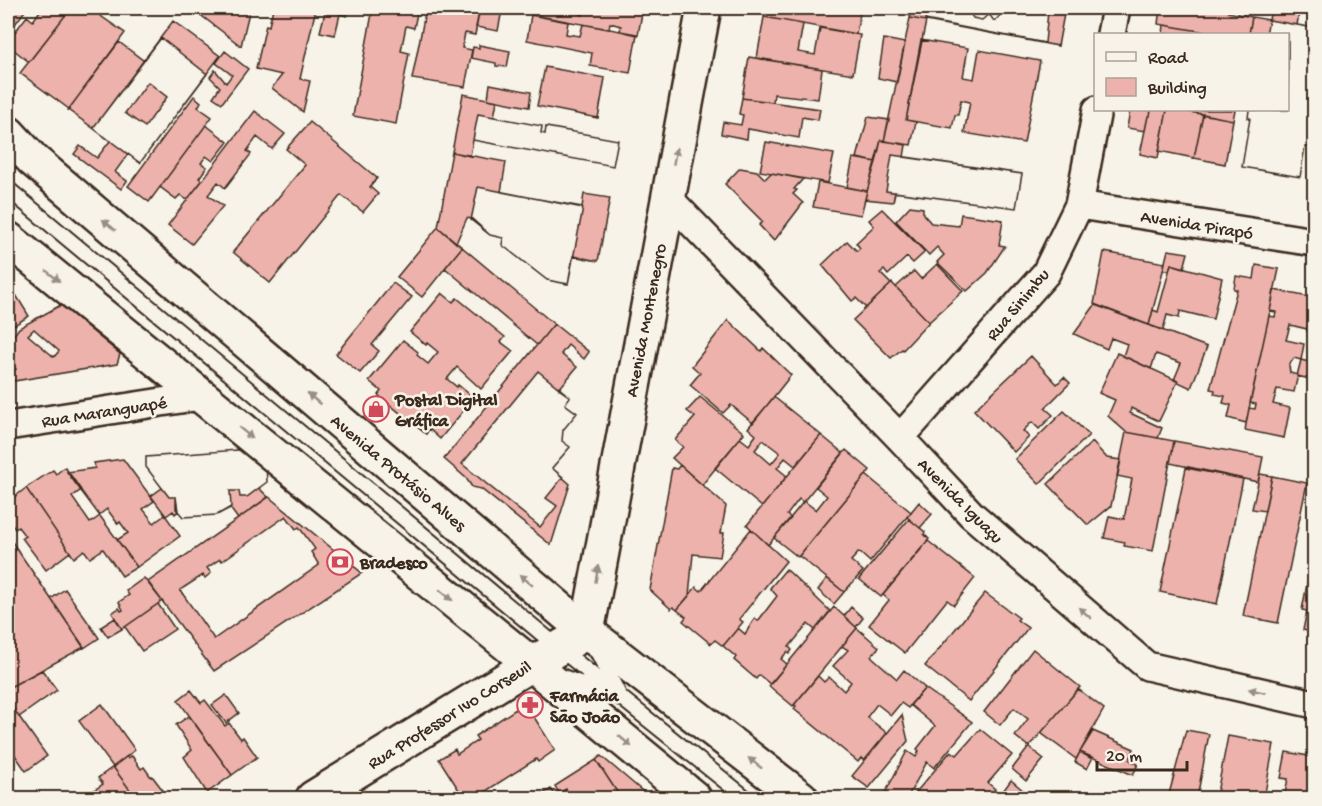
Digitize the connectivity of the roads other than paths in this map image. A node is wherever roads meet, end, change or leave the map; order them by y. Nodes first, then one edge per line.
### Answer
1 (704, 8) edge
2 (1116, 8) edge
3 (1111, 33) edge
4 (1097, 111) edge
5 (8, 133) edge
6 (8, 189) edge
7 (667, 196) junction
8 (1079, 205) junction
9 (8, 239) edge
10 (1314, 242) edge
11 (200, 396) junction
12 (8, 426) edge
13 (900, 438) junction
14 (553, 652) junction
15 (621, 697) junction
16 (1314, 704) edge
17 (313, 798) edge
18 (694, 798) edge
19 (746, 798) edge
20 (801, 798) edge

7 -> 1 main road, Avenida Montenegro
2 - 3 street
4 - 8 street, Rua Sinimbu
14 -> 5 main road, Avenida Protásio Alves
6 - 14 lane
7 - 13 street, Avenida Iguaçu
14 -> 7 main road, Avenida Montenegro
8 - 10 street, Avenida Pirapó
8 - 13 street, Rua Sinimbu
9 -> 11 main road, Avenida Protásio Alves
11 - 12 street, Rua Maranguapé
11 -> 14 main road, Avenida Protásio Alves
16 -> 13 street, Avenida Iguaçu
14 - 15 lane
14 - 15 lane
14 - 15 lane
14 - 17 main road, Rua Professor Ivo Corseuil
14 -> 18 main road, Avenida Protásio Alves
20 -> 14 main road, Avenida Protásio Alves
15 - 19 lane

